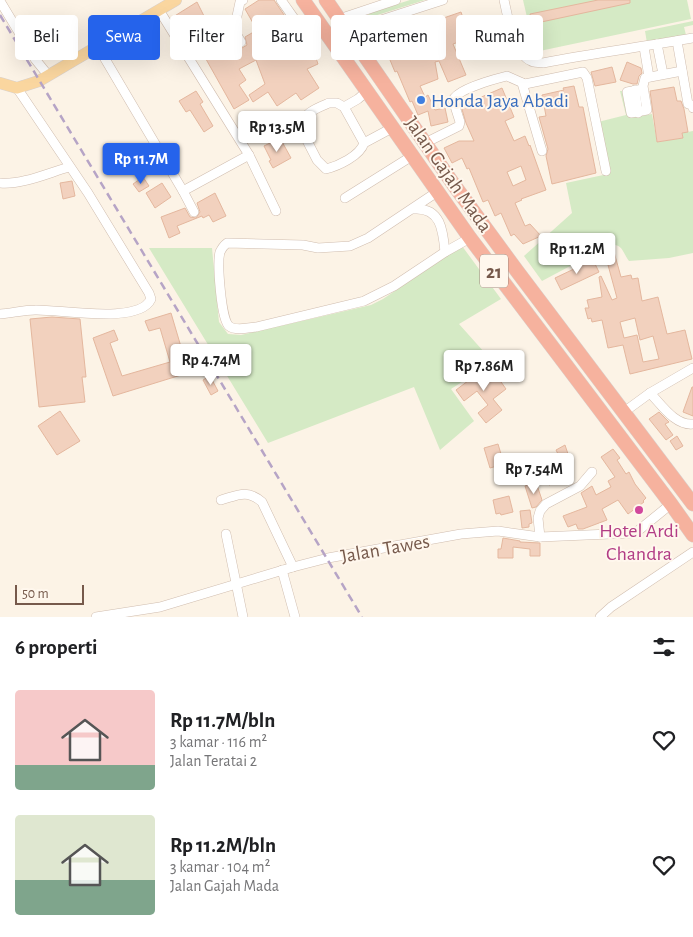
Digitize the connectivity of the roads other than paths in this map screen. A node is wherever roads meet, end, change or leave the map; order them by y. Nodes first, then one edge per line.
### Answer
1 (176, 0) edge
2 (243, 0) edge
3 (281, 0) edge
4 (303, 0) edge
5 (326, 0) edge
6 (396, 0) edge
7 (444, 0) edge
8 (504, 0) edge
9 (0, 1) edge
10 (159, 10) junction
11 (151, 15) edge
12 (237, 15) edge
13 (292, 15) edge
14 (314, 15) edge
15 (336, 15) edge
16 (351, 15) edge
17 (397, 15) edge
18 (321, 25) edge
19 (693, 38) edge
20 (676, 41) junction
21 (657, 44) junction
22 (644, 46) junction
23 (88, 53) edge
24 (106, 60) edge
25 (367, 60) edge
26 (682, 71) junction
27 (662, 74) junction
28 (48, 75) junction
29 (649, 77) junction
30 (0, 82) edge
31 (522, 83) junction
32 (17, 88) junction
33 (639, 90) junction
34 (367, 91) junction
35 (344, 107) junction
36 (693, 108) edge
37 (392, 128) junction
38 (364, 143) junction
39 (426, 143) junction
40 (542, 151) dead end
41 (249, 156) junction
42 (412, 156) junction
43 (69, 166) junction
44 (606, 171) dead end
45 (0, 183) edge
46 (183, 191) junction
47 (437, 192) junction
48 (345, 198) dead end
49 (414, 209) junction
50 (276, 211) dead end
51 (194, 212) dead end
52 (470, 238) junction
53 (445, 252) junction
54 (0, 314) edge
55 (580, 355) junction
56 (566, 366) junction
57 (693, 368) edge
58 (650, 393) junction
59 (624, 412) junction
60 (693, 424) edge
61 (592, 472) dead end
62 (221, 500) dead end
63 (671, 504) junction
64 (693, 504) edge
65 (226, 534) dead end
66 (693, 535) edge
67 (540, 537) junction
68 (693, 552) edge
69 (293, 566) junction
70 (282, 570) junction
71 (236, 584) junction
72 (96, 617) edge
73 (243, 617) edge
74 (295, 617) edge
75 (600, 617) edge

1 - 10 main road
2 - 12 street
3 - 13 street
4 - 14 highway, Jalan Gajah Mada / 21
5 - 15 highway, Jalan Gajah Mada / 21
6 - 16 street
7 - 17 street
8 - 22 street
9 - 28 street
10 - 11 main road
10 - 41 street
18 - 34 highway, Jalan Gajah Mada / 21
19 - 20 street
20 - 21 street
20 - 26 street
21 - 22 street
21 - 27 street
22 - 29 street
23 - 28 main road
24 - 46 street
25 - 39 highway, Jalan Gajah Mada / 21
26 - 27 street
26 - 36 street
27 - 29 street
28 - 32 main road
29 - 33 street
30 - 32 main road
31 - 39 street
31 - 40 street
31 - 44 street
32 - 43 street
33 - 33 street
34 - 35 street
34 - 37 highway, Jalan Gajah Mada / 21
35 - 38 street
35 - 38 street
37 - 38 street
37 - 42 highway, Jalan Gajah Mada / 21
39 - 55 highway, Jalan Gajah Mada / 21
41 - 46 street
41 - 50 street
42 - 47 highway, Jalan Gajah Mada / 21
42 - 48 street
43 - 45 street
43 - 54 street
46 - 51 street
47 - 49 street
47 - 52 highway, Jalan Gajah Mada / 21
49 - 53 street
49 - 53 street
52 - 53 street
52 - 56 highway, Jalan Gajah Mada / 21
55 - 56 highway
55 - 59 highway, Jalan Gajah Mada / 21
56 - 63 highway, Jalan Gajah Mada / 21
57 - 58 street
58 - 59 street
58 - 60 street
59 - 64 highway, Jalan Gajah Mada / 21
61 - 67 street
62 - 69 street
63 - 66 highway, Jalan Gajah Mada / 21
63 - 67 street, Jalan Tawes
65 - 71 street
67 - 69 street, Jalan Tawes
68 - 75 street
69 - 70 street, Jalan Tawes
70 - 71 street, Jalan Tawes
70 - 74 street
71 - 72 street, Jalan Tawes
71 - 73 street

